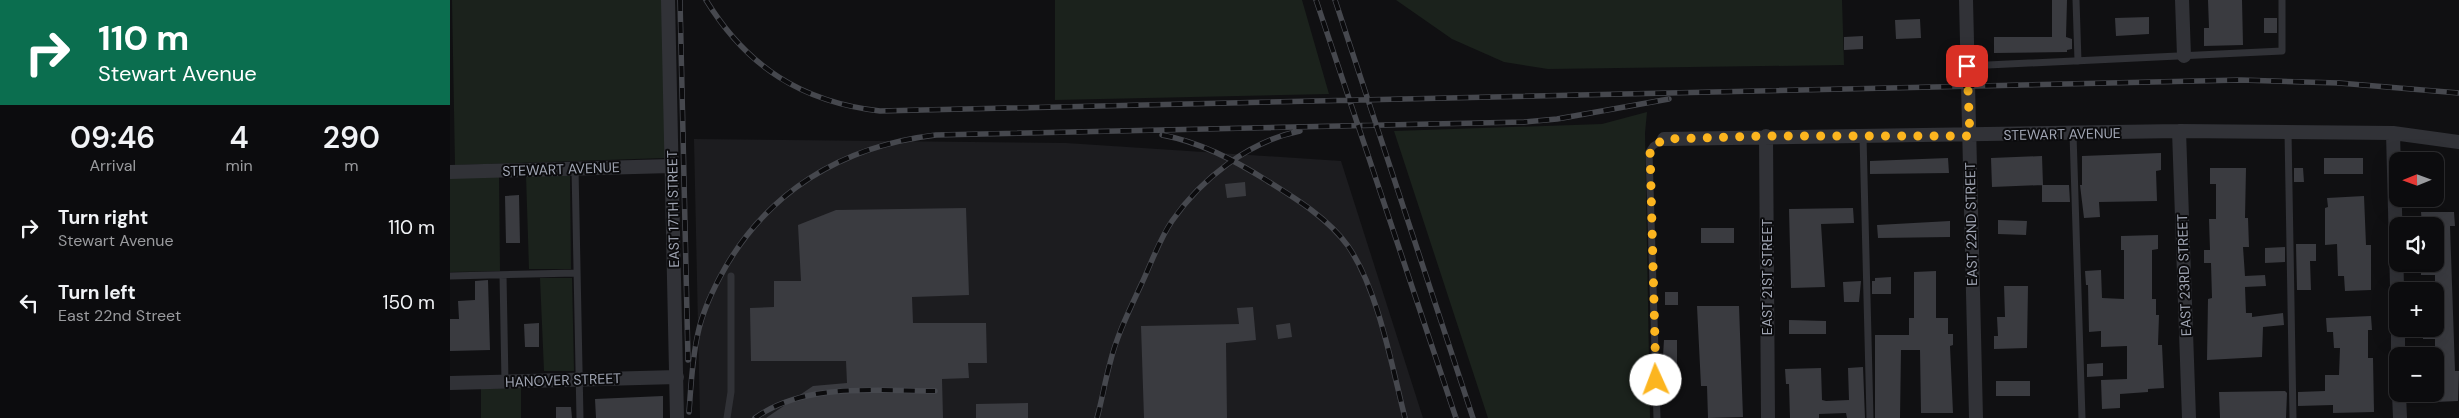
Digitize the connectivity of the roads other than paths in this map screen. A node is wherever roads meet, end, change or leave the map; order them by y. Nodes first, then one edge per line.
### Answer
1 (668, 0) edge
2 (1966, 0) edge
3 (2076, 0) edge
4 (2182, 0) edge
5 (2282, 0) edge
6 (2184, 56) junction
7 (2078, 61) junction
8 (1967, 66) junction
9 (2179, 131) junction
10 (2288, 132) junction
11 (2392, 133) junction
12 (2073, 134) junction
13 (1766, 136) junction
14 (1864, 136) junction
15 (1970, 136) junction
16 (1664, 139) joint
17 (2459, 142) edge
18 (672, 166) junction
19 (574, 168) junction
20 (450, 172) edge
21 (576, 273) junction
22 (503, 275) junction
23 (450, 276) edge
24 (731, 276) dead end
25 (2397, 282) edge
26 (676, 377) junction
27 (579, 380) junction
28 (505, 382) junction
29 (450, 383) edge
30 (2399, 402) edge
31 (580, 418) edge
32 (677, 418) edge
33 (727, 418) edge
34 (1657, 418) edge
35 (1768, 418) edge
36 (1870, 418) edge
37 (1976, 418) edge
38 (2082, 418) edge
39 (2189, 418) edge
40 (2293, 418) edge
41 (2400, 418) edge

1 - 18 street, EAST 17TH STREET
2 - 8 street, EAST 22ND STREET
3 - 7 lane
4 - 6 street
5 - 6 lane
6 - 7 lane
7 - 8 lane
8 - 15 street, EAST 22ND STREET
9 - 10 street, STEWART AVENUE
9 - 12 street, STEWART AVENUE
9 - 39 street, EAST 23RD STREET
10 - 11 street, STEWART AVENUE
10 - 40 lane
11 - 17 street, STEWART AVENUE
11 - 25 street
12 - 15 street, STEWART AVENUE
12 - 38 lane
13 - 14 street, STEWART AVENUE
13 - 16 street, STEWART AVENUE
13 - 35 street, EAST 21ST STREET
14 - 15 street, STEWART AVENUE
14 - 36 lane
15 - 37 street, EAST 22ND STREET
16 - 34 lane
18 - 19 street, STEWART AVENUE
18 - 26 street, EAST 17TH STREET
19 - 20 street, STEWART AVENUE
19 - 21 lane
21 - 22 lane
21 - 27 lane
22 - 23 lane
22 - 28 lane
24 - 33 lane
26 - 27 street, HANOVER STREET
26 - 32 street, EAST 17TH STREET
27 - 28 street, HANOVER STREET
27 - 31 lane
28 - 29 street, HANOVER STREET
30 - 41 street

